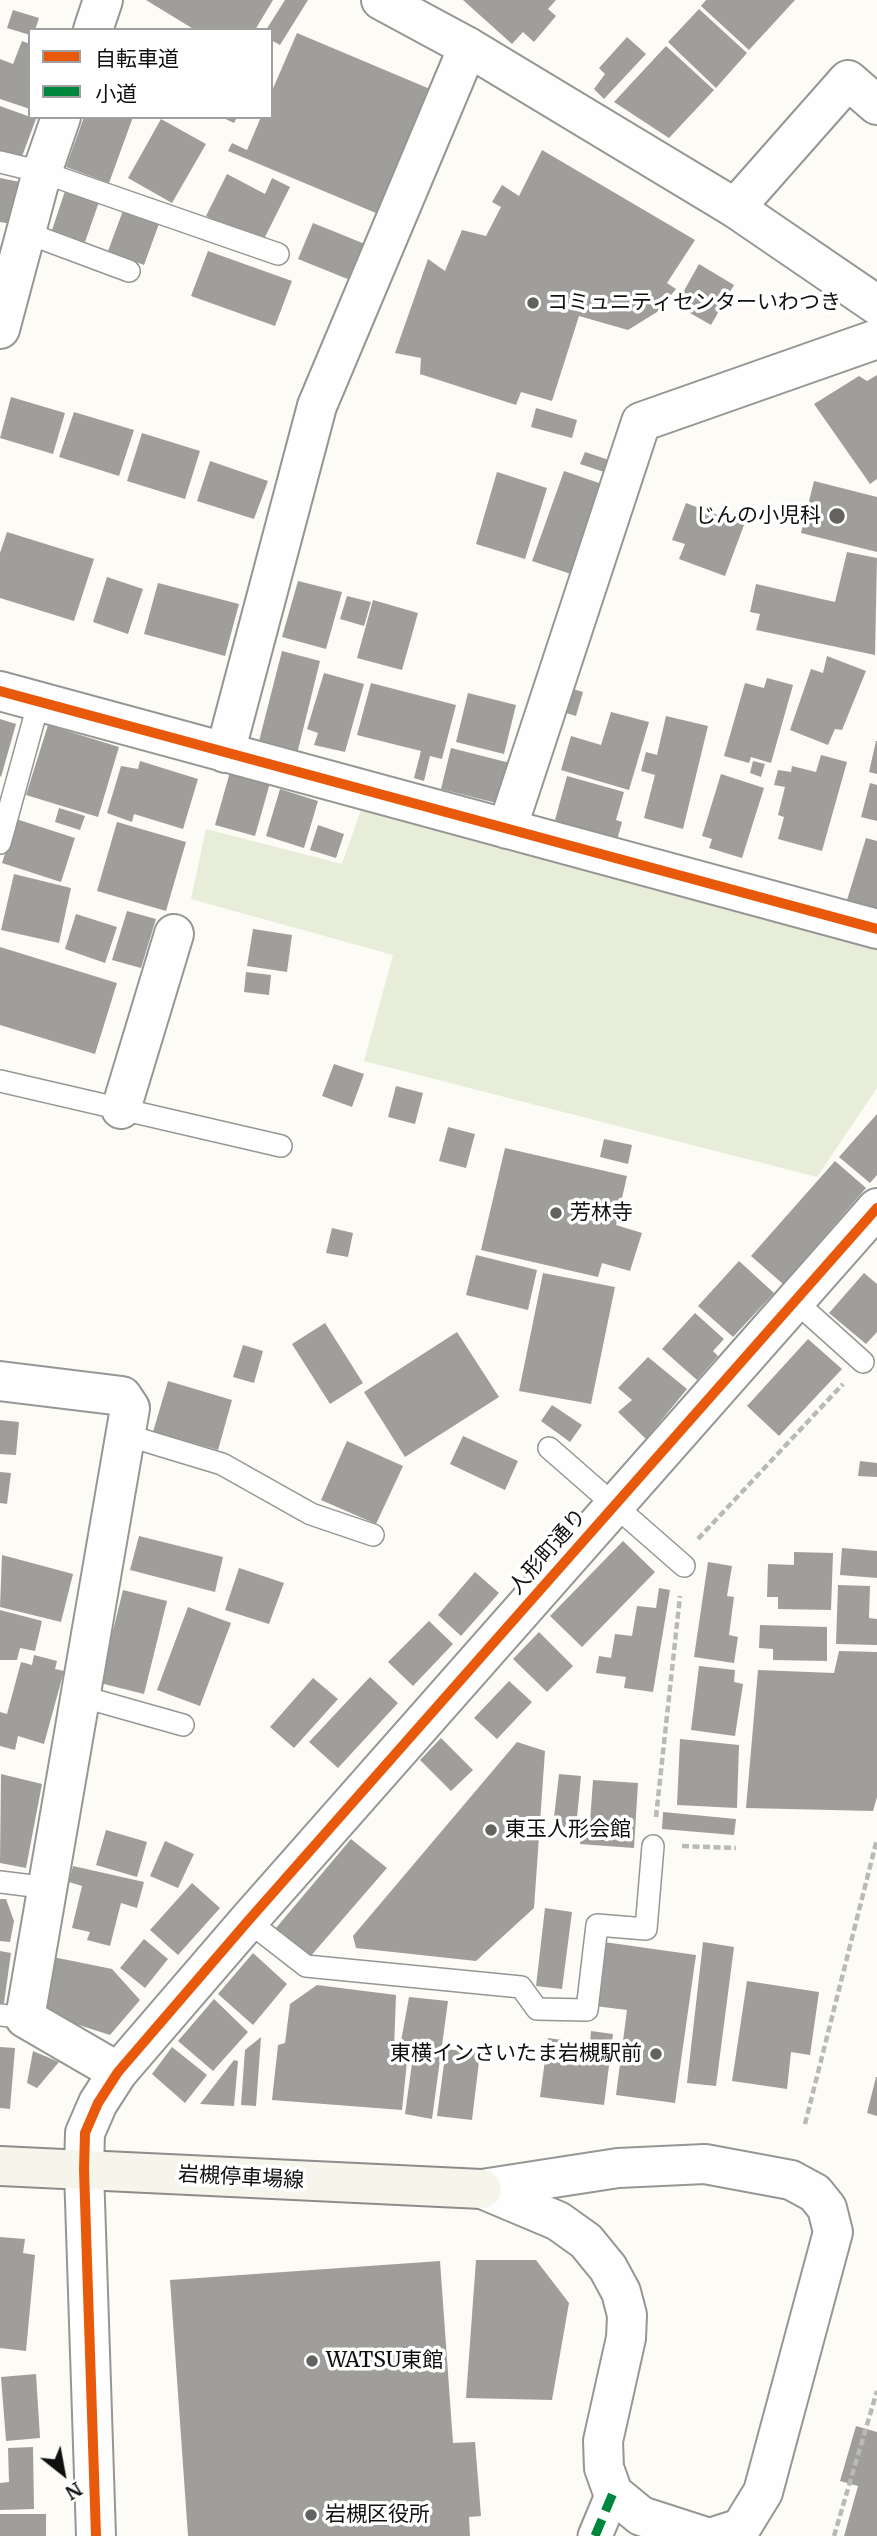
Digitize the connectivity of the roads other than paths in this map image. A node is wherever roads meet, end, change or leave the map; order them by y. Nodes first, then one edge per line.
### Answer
1 (103, 0) edge
2 (407, 6) edge
3 (94, 28) edge
4 (468, 47) junction
5 (877, 105) edge
6 (60, 119) edge
7 (0, 162) edge
8 (42, 172) junction
9 (735, 208) junction
10 (27, 233) junction
11 (278, 254) dead end
12 (129, 271) dead end
13 (5, 288) edge
14 (877, 305) edge
15 (0, 329) edge
16 (877, 339) edge
17 (0, 691) edge
18 (39, 701) junction
19 (225, 753) junction
20 (507, 829) junction
21 (0, 844) edge
22 (877, 929) edge
23 (174, 934) dead end
24 (0, 1081) edge
25 (121, 1109) junction
26 (281, 1146) dead end
27 (877, 1208) edge
28 (795, 1301) junction
29 (863, 1363) road end
30 (0, 1381) edge
31 (125, 1435) junction
32 (549, 1448) dead end
33 (615, 1506) junction
34 (373, 1535) dead end
35 (684, 1566) road end
36 (80, 1696) junction
37 (183, 1726) dead end
38 (653, 1846) road end
39 (0, 1882) edge
40 (49, 1888) junction
41 (248, 1921) junction
42 (13, 2017) edge
43 (118, 2073) junction
44 (0, 2166) edge
45 (84, 2170) junction
46 (482, 2189) junction
47 (613, 2493) junction
48 (96, 2536) edge
49 (596, 2536) edge
50 (703, 2536) edge
51 (716, 2536) edge

1 - 3 street
2 - 4 street
4 - 9 street
4 - 19 street
5 - 9 street
6 - 8 street
7 - 8 lane
8 - 10 street
8 - 11 lane
9 - 14 street
10 - 12 lane
10 - 13 street
13 - 15 street
16 - 20 street
17 - 18 street
18 - 19 street
18 - 21 lane
19 - 20 street
20 - 22 street
23 - 25 street
24 - 25 lane
25 - 26 lane
27 - 28 street, 人形町通り
28 - 29 lane
28 - 33 street, 人形町通り
30 - 31 street
31 - 34 lane
31 - 36 street
32 - 33 lane
33 - 35 lane
33 - 41 street, 人形町通り
36 - 37 lane
36 - 40 street
38 - 41 lane
39 - 40 lane
40 - 42 street
41 - 43 street, 人形町通り
42 - 43 street
43 - 45 street, 人形町通り
44 - 45 main road, 岩槻停車場線
45 - 46 main road, 岩槻停車場線
45 - 48 street, 人形町通り
46 - 47 street
46 - 51 street
47 - 49 street
47 - 50 street

